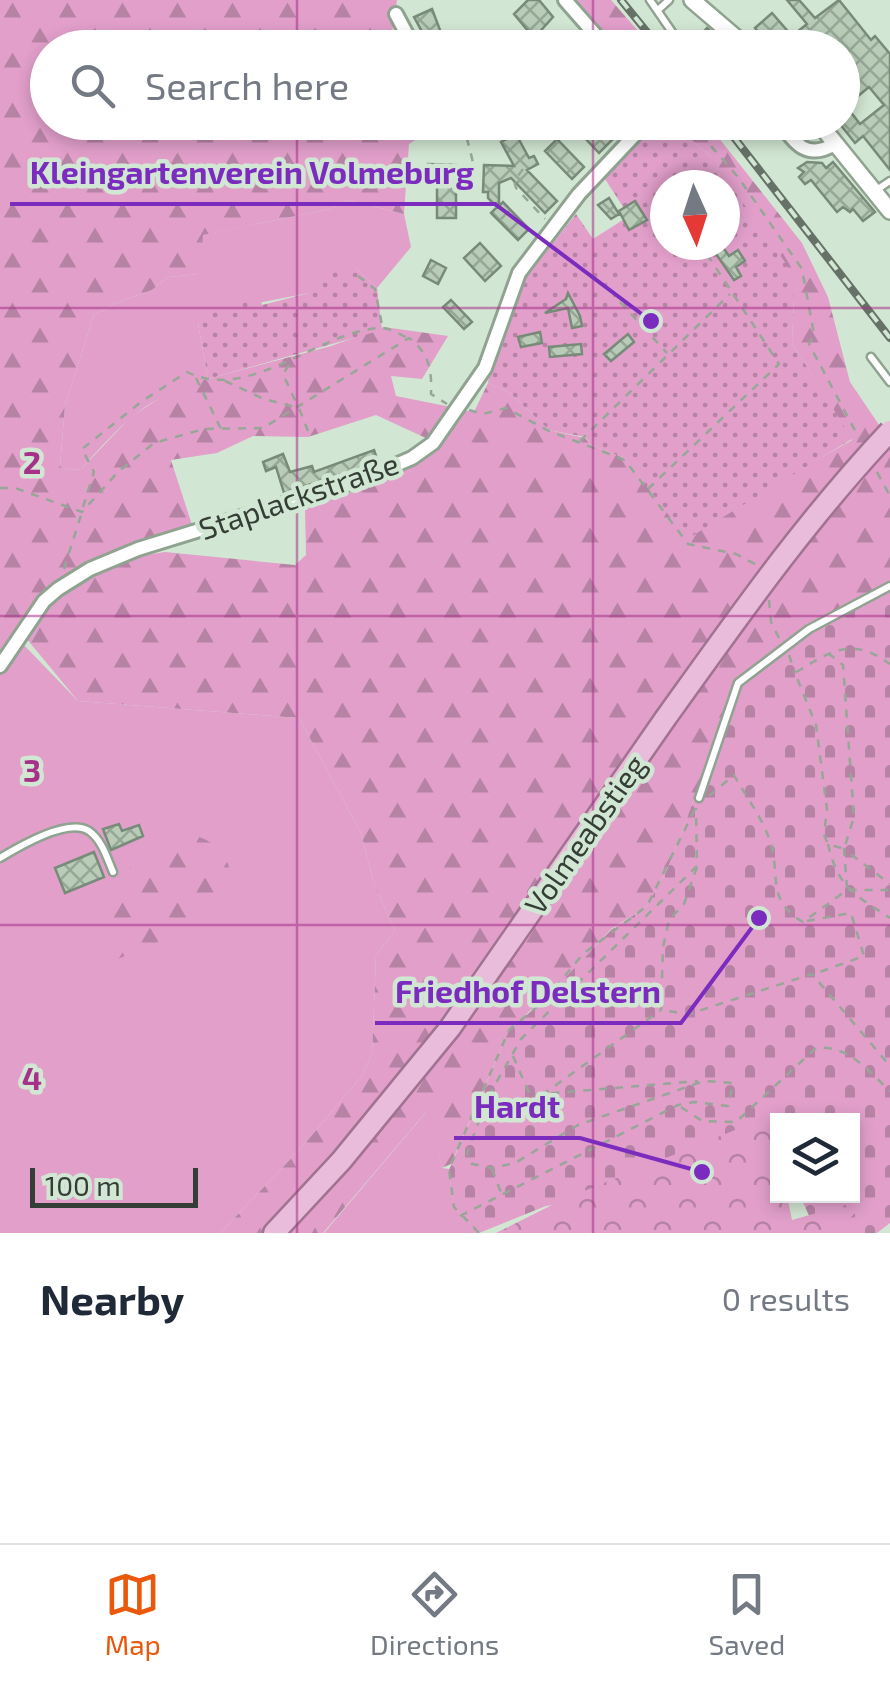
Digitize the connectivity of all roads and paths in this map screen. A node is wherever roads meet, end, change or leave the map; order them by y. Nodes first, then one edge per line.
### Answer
1 (565, 0) edge
2 (650, 0) edge
3 (669, 0) edge
4 (692, 0) edge
5 (658, 10) junction
6 (396, 14) dead end
7 (404, 30) edge
8 (591, 30) edge
9 (671, 30) edge
10 (727, 30) edge
11 (467, 140) edge
12 (630, 140) edge
13 (706, 140) edge
14 (793, 140) edge
15 (832, 140) edge
16 (835, 144) junction
17 (524, 169) dead end
18 (474, 172) dead end
19 (890, 181) edge
20 (874, 191) junction
21 (890, 211) edge
22 (553, 227) junction
23 (711, 260) edge
24 (358, 276) dead end
25 (732, 292) junction
26 (620, 302) dead end
27 (382, 327) junction
28 (409, 338) junction
29 (668, 354) junction
30 (871, 357) dead end
31 (291, 361) junction
32 (196, 376) junction
33 (224, 380) junction
34 (890, 382) edge
35 (457, 407) junction
36 (299, 408) junction
37 (221, 429) junction
38 (308, 431) dead end
39 (890, 431) edge
40 (580, 441) junction
41 (863, 445) dead end
42 (872, 462) dead end
43 (0, 488) edge
44 (648, 489) junction
45 (890, 496) edge
46 (82, 512) junction
47 (762, 575) dead end
48 (768, 584) dead end
49 (890, 586) edge
50 (58, 588) junction
51 (785, 644) junction
52 (828, 652) junction
53 (890, 664) edge
54 (0, 666) edge
55 (794, 672) junction
56 (709, 797) dead end
57 (699, 798) joint
58 (696, 808) junction
59 (828, 844) junction
60 (844, 849) junction
61 (0, 858) edge
62 (697, 866) junction
63 (113, 872) dead end
64 (890, 884) edge
65 (847, 890) junction
66 (890, 890) edge
67 (890, 918) edge
68 (804, 922) junction
69 (812, 974) junction
70 (661, 1010) junction
71 (512, 1054) junction
72 (890, 1066) edge
73 (704, 1081) junction
74 (890, 1091) edge
75 (540, 1096) junction
76 (678, 1105) junction
77 (492, 1168) junction
78 (502, 1195) junction
79 (460, 1216) junction
80 (274, 1233) edge
81 (479, 1233) edge

1 - 8 street
2 - 5 lane
3 - 5 lane
4 - 10 street
5 - 9 lane
6 - 7 street
11 - 18 path
12 - 22 street, Staplackstraße
13 - 41 path
14 - 16 street
15 - 16 street
16 - 20 street
17 - 22 path
19 - 20 lane
20 - 21 street
22 - 35 street, Staplackstraße
23 - 25 path
24 - 27 path
25 - 29 path
25 - 44 path
26 - 29 path
27 - 28 path
27 - 31 path
28 - 35 path
28 - 36 path
29 - 40 path
30 - 34 lane
31 - 33 path
31 - 36 path
32 - 33 path
32 - 37 path
32 - 46 path
33 - 36 path
35 - 40 path
35 - 50 street, Staplackstraße
36 - 37 path
36 - 38 path
37 - 46 path
39 - 80 main road, Volmeabstieg, bridge
40 - 44 path
42 - 45 path
43 - 46 path
44 - 47 path
46 - 50 path
48 - 51 path
49 - 51 lane
50 - 54 street, Staplackstraße
51 - 55 path
51 - 57 lane
52 - 53 path
52 - 55 path
52 - 60 path
55 - 59 path
56 - 68 path
57 - 58 path
58 - 62 path
58 - 79 path
59 - 60 path
59 - 65 path
60 - 64 path
60 - 65 path
61 - 63 lane
62 - 70 path
62 - 71 path
65 - 66 path
65 - 67 path
65 - 68 path
68 - 69 path
69 - 70 path
69 - 72 path
70 - 75 path
71 - 75 path
71 - 77 path
73 - 75 path
73 - 76 path
73 - 77 path
74 - 76 path
76 - 78 path
77 - 78 path
78 - 79 path
79 - 81 path

